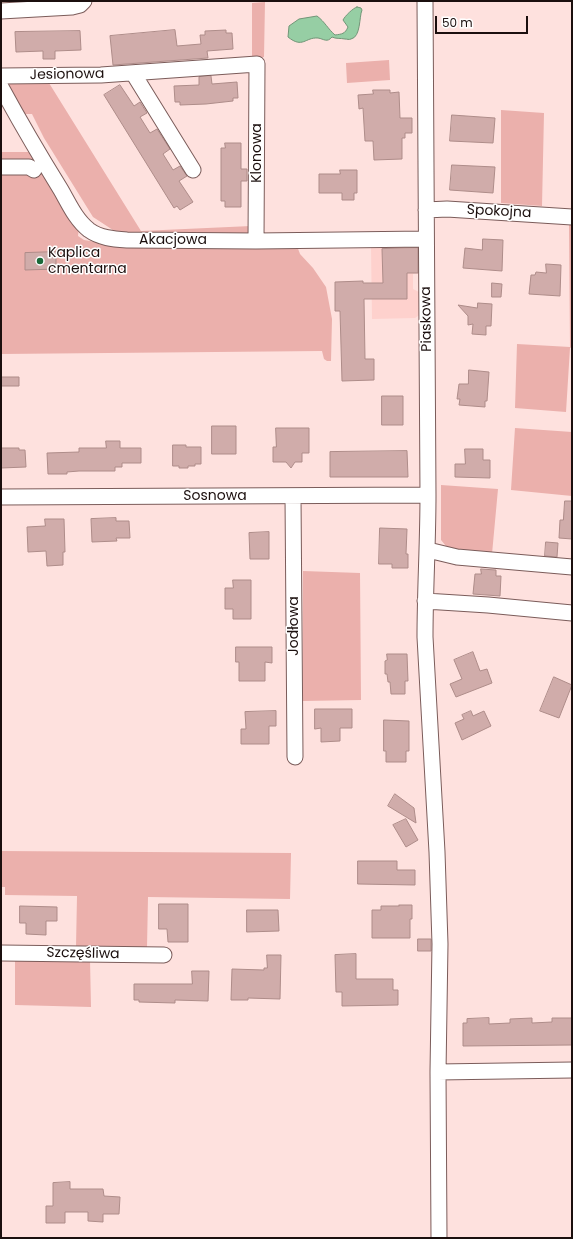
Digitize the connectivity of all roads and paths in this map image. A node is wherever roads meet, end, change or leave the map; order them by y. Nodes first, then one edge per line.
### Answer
1 (84, 1) edge
2 (425, 1) edge
3 (1, 11) edge
4 (257, 64) joint
5 (133, 73) junction
6 (1, 76) edge
7 (1, 87) edge
8 (1, 167) edge
9 (34, 170) dead end
10 (193, 170) dead end
11 (426, 210) junction
12 (572, 217) edge
13 (426, 239) junction
14 (256, 241) junction
15 (293, 496) junction
16 (428, 496) junction
17 (1, 497) edge
18 (428, 550) junction
19 (572, 567) edge
20 (425, 601) junction
21 (572, 613) edge
22 (294, 757) dead end
23 (1, 954) edge
24 (164, 956) dead end
25 (572, 1070) edge
26 (438, 1072) junction
27 (439, 1238) edge

1 - 3 street
2 - 11 street, Piaskowa
4 - 5 street, Jesionowa
4 - 14 street, Klonowa
5 - 6 street, Jesionowa
5 - 10 street
7 - 14 street, Akacjowa
8 - 9 street
11 - 12 street, Spokojna
11 - 13 street, Piaskowa
13 - 14 street, Akacjowa
13 - 16 street, Piaskowa
15 - 16 street, Sosnowa
15 - 17 street, Sosnowa
15 - 22 street, Jodłowa
16 - 18 street, Piaskowa
18 - 19 street
18 - 20 street, Piaskowa
20 - 21 street
20 - 26 street, Piaskowa
23 - 24 street, Szczęśliwa
25 - 26 street
26 - 27 street, Piaskowa

